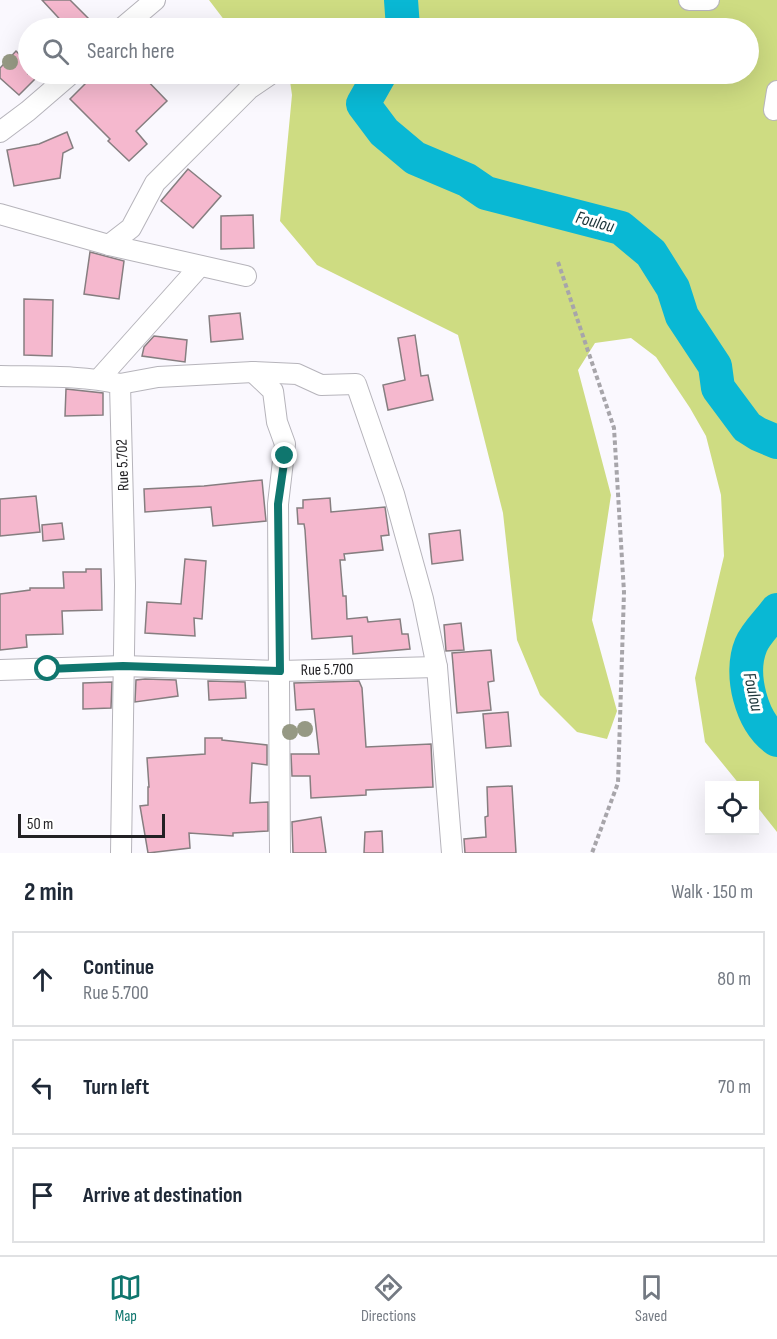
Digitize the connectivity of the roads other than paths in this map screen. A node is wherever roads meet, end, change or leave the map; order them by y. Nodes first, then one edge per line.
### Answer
1 (155, 0) edge
2 (689, 0) edge
3 (709, 0) edge
4 (134, 18) edge
5 (59, 84) edge
6 (256, 84) edge
7 (777, 91) edge
8 (774, 110) dead end
9 (0, 132) edge
10 (0, 214) edge
11 (109, 245) junction
12 (200, 266) junction
13 (246, 276) dead end
14 (253, 372) junction
15 (0, 376) edge
16 (99, 379) junction
17 (120, 384) junction
18 (123, 666) junction
19 (437, 667) junction
20 (0, 670) edge
21 (280, 671) junction
22 (120, 853) edge
23 (280, 853) edge
24 (452, 853) edge

1 - 4 street
2 - 3 street
5 - 9 street
6 - 11 street
7 - 8 street
10 - 11 street
11 - 12 street
12 - 13 street
12 - 16 street
14 - 17 street
14 - 19 street
14 - 21 street
15 - 16 street
16 - 17 street
17 - 18 street, Rue 5.702
18 - 20 street, Rue 5.700
18 - 21 street, Rue 5.700
18 - 22 street, Rue 5.702
19 - 21 street, Rue 5.700
19 - 24 street
21 - 23 street

